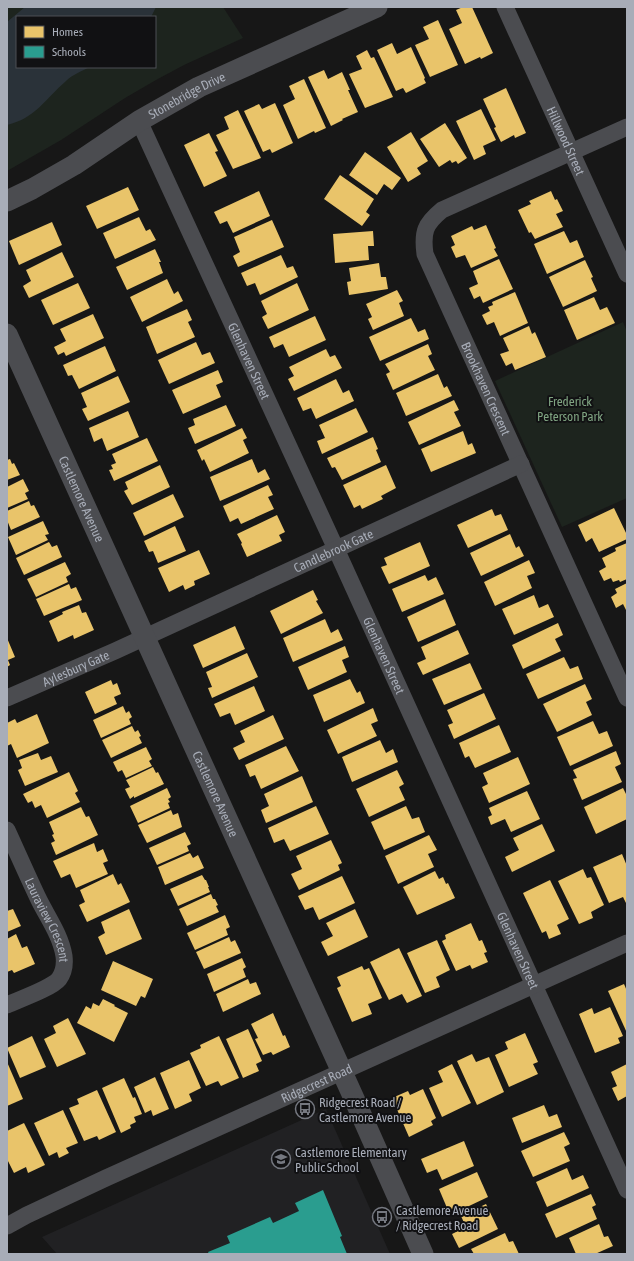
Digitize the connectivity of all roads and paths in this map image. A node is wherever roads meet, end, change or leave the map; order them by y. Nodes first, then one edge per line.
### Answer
1 (377, 7) edge
2 (505, 7) edge
3 (139, 121) junction
4 (627, 127) edge
5 (571, 152) junction
6 (7, 201) edge
7 (627, 274) edge
8 (7, 334) edge
9 (521, 464) junction
10 (336, 549) junction
11 (145, 637) junction
12 (7, 698) edge
13 (627, 698) edge
14 (7, 830) edge
15 (627, 943) edge
16 (534, 984) junction
17 (7, 1005) edge
18 (342, 1072) junction
19 (627, 1190) edge
20 (7, 1226) edge
21 (423, 1254) edge

1 - 3 street, Stonebridge Drive
2 - 5 street, Hillwood Street
3 - 6 street, Stonebridge Drive
3 - 10 street, Glenhaven Street
4 - 5 street, Brookhaven Crescent
5 - 7 street, Hillwood Street
5 - 9 street, Brookhaven Crescent
8 - 11 street, Castlemore Avenue
9 - 10 street, Candlebrook Gate
9 - 13 street, Brookhaven Crescent
10 - 11 street, Candlebrook Gate
10 - 16 street, Glenhaven Street
11 - 12 street, Aylesbury Gate
11 - 18 street, Castlemore Avenue
14 - 17 street, Lauraview Crescent
15 - 16 street, Ridgecrest Road
16 - 18 street, Ridgecrest Road
16 - 19 street, Glenhaven Street
18 - 20 street, Ridgecrest Road
18 - 21 street, Castlemore Avenue

